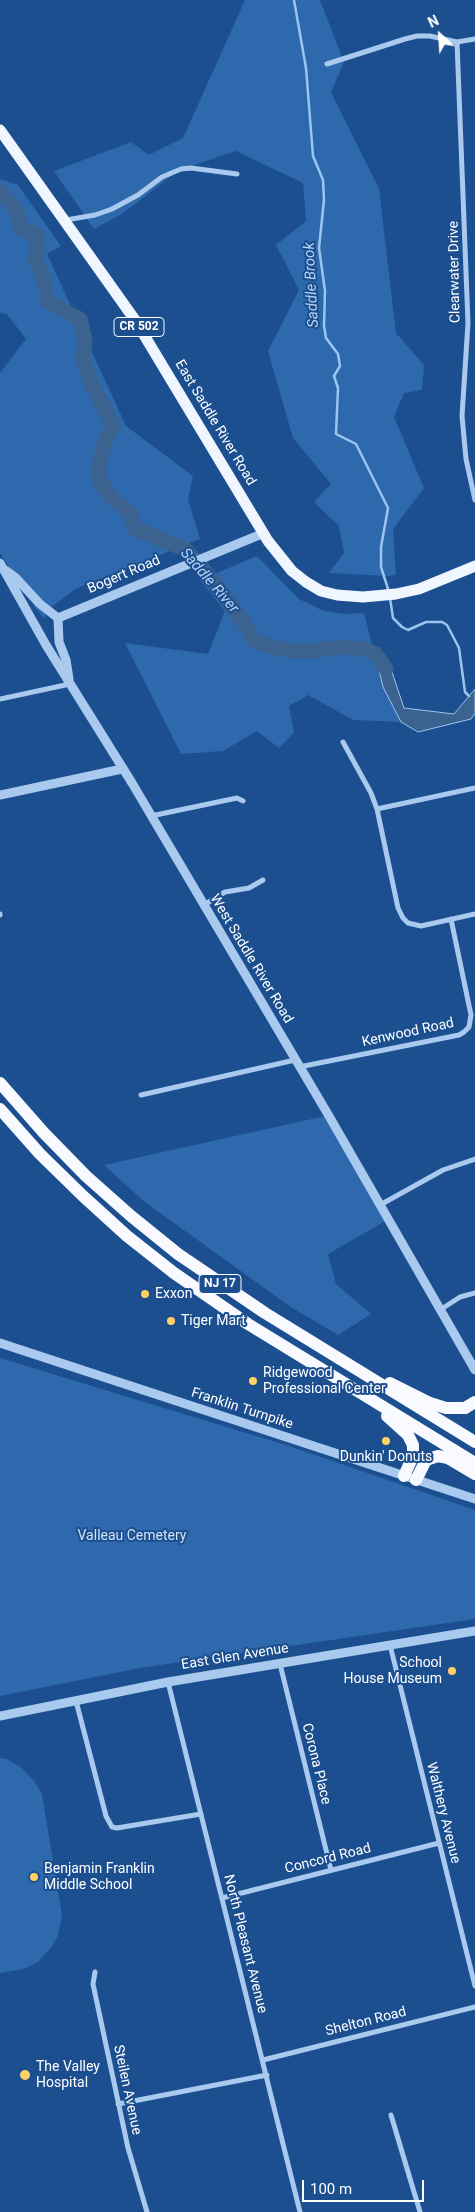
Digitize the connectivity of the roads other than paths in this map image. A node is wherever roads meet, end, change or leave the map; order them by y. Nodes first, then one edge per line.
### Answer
1 (475, 39) edge
2 (457, 42) junction
3 (326, 64) dead end
4 (0, 130) edge
5 (237, 174) dead end
6 (66, 220) junction
7 (475, 500) edge
8 (264, 533) junction
9 (1, 566) edge
10 (475, 566) edge
11 (58, 618) junction
12 (70, 684) junction
13 (0, 699) edge
14 (343, 742) dead end
15 (122, 769) junction
16 (475, 788) edge
17 (0, 795) edge
18 (244, 800) dead end
19 (377, 809) junction
20 (151, 816) junction
21 (263, 880) dead end
22 (203, 905) junction
23 (475, 914) edge
24 (451, 919) junction
25 (297, 1064) junction
26 (0, 1083) edge
27 (141, 1095) dead end
28 (0, 1109) edge
29 (475, 1159) edge
30 (379, 1206) junction
31 (475, 1293) edge
32 (440, 1310) junction
33 (0, 1343) edge
34 (355, 1369) junction
35 (475, 1370) edge
36 (363, 1394) junction
37 (475, 1402) edge
38 (475, 1442) edge
39 (475, 1463) edge
40 (475, 1474) edge
41 (410, 1478) junction
42 (475, 1499) edge
43 (475, 1631) edge
44 (390, 1644) junction
45 (280, 1664) junction
46 (168, 1682) junction
47 (76, 1701) junction
48 (0, 1716) edge
49 (201, 1814) junction
50 (439, 1843) junction
51 (331, 1870) junction
52 (222, 1898) junction
53 (95, 1972) dead end
54 (475, 1986) edge
55 (475, 2007) edge
56 (263, 2060) junction
57 (266, 2075) junction
58 (118, 2104) junction
59 (391, 2115) dead end
60 (147, 2212) edge
61 (300, 2212) edge
62 (420, 2212) edge

1 - 2 street
2 - 3 street
2 - 7 street, Clearwater Drive
4 - 6 main road, East Saddle River Road / CR 502
5 - 6 street
6 - 8 main road, East Saddle River Road / CR 502
8 - 10 main road, East Saddle River Road / CR 502
8 - 11 street, Bogert Road
9 - 11 street
9 - 12 street, West Saddle River Road
11 - 12 street
12 - 13 street
12 - 15 street, West Saddle River Road
14 - 19 street
15 - 17 street
15 - 20 street, West Saddle River Road
16 - 19 street
18 - 20 street
19 - 24 street
20 - 22 street, West Saddle River Road
21 - 22 street
22 - 25 street, West Saddle River Road
23 - 24 street
24 - 25 street, Kenwood Road
25 - 27 street
25 - 30 street, West Saddle River Road
26 - 34 highway, NJ 17
28 - 36 highway, NJ 17
29 - 30 street
30 - 32 street, West Saddle River Road
31 - 32 street
32 - 35 street, West Saddle River Road
33 - 41 street, Franklin Turnpike
34 - 37 highway
34 - 38 highway, NJ 17
36 - 39 highway, NJ 17
36 - 41 highway
40 - 41 highway
41 - 42 street, Franklin Turnpike
43 - 44 street, East Glen Avenue
44 - 45 street, East Glen Avenue
44 - 50 street, Walthery Avenue
45 - 46 street, East Glen Avenue
45 - 51 street, Corona Place
46 - 47 street, East Glen Avenue
46 - 49 street, North Pleasant Avenue
47 - 48 street, East Glen Avenue
47 - 49 street
49 - 52 street, North Pleasant Avenue
50 - 51 street, Concord Road
50 - 54 street, Walthery Avenue
51 - 52 street, Concord Road
52 - 56 street, North Pleasant Avenue
53 - 58 street, Steilen Avenue
55 - 56 street, Shelton Road
56 - 57 street, North Pleasant Avenue
57 - 58 street
57 - 61 street, North Pleasant Avenue
58 - 60 street, Steilen Avenue
59 - 62 street

